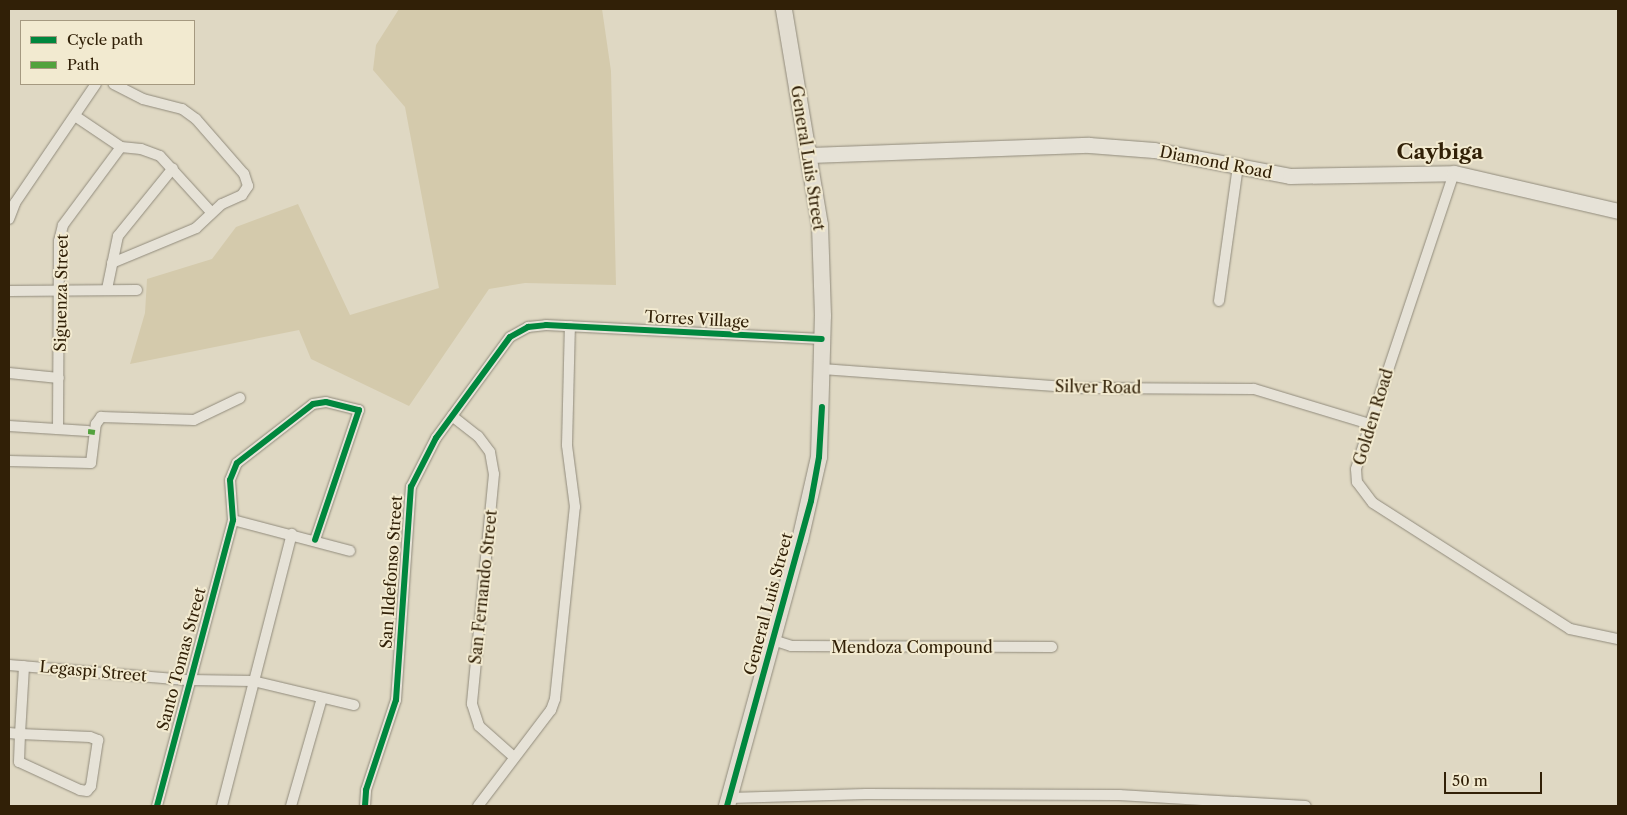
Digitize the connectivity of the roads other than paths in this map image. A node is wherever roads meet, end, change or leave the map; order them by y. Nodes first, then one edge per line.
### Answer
1 (784, 9) edge
2 (95, 85) edge
3 (116, 85) edge
4 (75, 116) junction
5 (121, 147) junction
6 (810, 155) junction
7 (1238, 166) junction
8 (173, 168) junction
9 (1454, 173) junction
10 (1618, 211) edge
11 (211, 212) junction
12 (9, 219) edge
13 (112, 264) junction
14 (108, 289) junction
15 (137, 290) dead end
16 (9, 291) edge
17 (60, 292) junction
18 (1219, 301) dead end
19 (570, 326) junction
20 (822, 339) junction
21 (822, 369) junction
22 (9, 373) edge
23 (59, 378) junction
24 (240, 398) dead end
25 (452, 416) junction
26 (1370, 424) junction
27 (9, 426) edge
28 (58, 428) junction
29 (88, 431) dead end
30 (9, 461) edge
31 (233, 520) junction
32 (292, 534) junction
33 (315, 540) junction
34 (350, 552) dead end
35 (1618, 639) edge
36 (773, 640) junction
37 (1052, 647) dead end
38 (9, 665) edge
39 (24, 666) junction
40 (189, 680) junction
41 (253, 681) junction
42 (322, 698) junction
43 (354, 705) dead end
44 (9, 733) edge
45 (20, 734) junction
46 (514, 757) junction
47 (728, 802) edge
48 (157, 806) edge
49 (222, 806) edge
50 (291, 806) edge
51 (365, 806) edge
52 (478, 806) edge
53 (1306, 806) edge

1 - 6 main road, General Luis Street
2 - 4 street
3 - 11 street
4 - 5 street
4 - 12 street
5 - 8 street
5 - 17 street, Siguenza Street
6 - 7 main road, Diamond Road
6 - 20 main road, General Luis Street
7 - 9 main road, Diamond Road
7 - 18 street
8 - 11 street
8 - 13 street
9 - 10 main road, Diamond Road
9 - 26 street, Golden Road
11 - 13 street
13 - 14 street
14 - 15 street
14 - 17 street
16 - 17 street
17 - 23 street, Siguenza Street
19 - 20 street, Torres Village
19 - 25 street, San Ildefonso Street
19 - 46 street
20 - 21 main road, General Luis Street
21 - 26 street, Silver Road
21 - 36 main road, General Luis Street
22 - 23 street
23 - 28 street, Siguenza Street
24 - 30 street
25 - 46 street, San Fernando Street
25 - 51 street, San Ildefonso Street
26 - 35 street, Golden Road
27 - 28 street
28 - 29 street
31 - 32 street
31 - 33 street, Santo Tomas Street
31 - 40 street, Santo Tomas Street
32 - 33 street
32 - 41 street
33 - 34 street
36 - 37 street, Mendoza Compound
36 - 47 main road, General Luis Street
38 - 39 street, Legaspi Street
39 - 40 street, Legaspi Street
39 - 45 street
40 - 41 street, Legaspi Street
40 - 48 street, Santo Tomas Street
41 - 42 street, Legaspi Street
41 - 49 street
42 - 43 street, Legaspi Street
42 - 50 street
44 - 45 street
45 - 45 street
46 - 52 street
47 - 53 street

